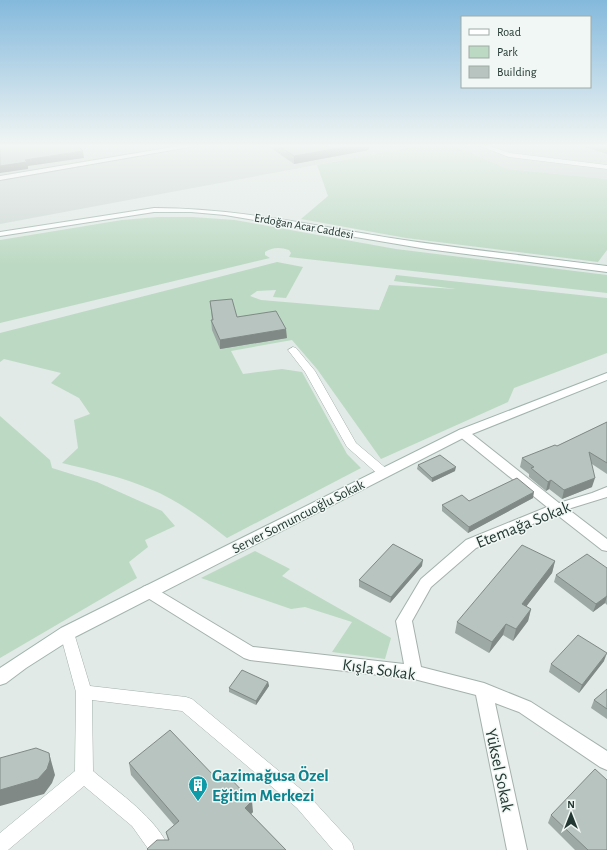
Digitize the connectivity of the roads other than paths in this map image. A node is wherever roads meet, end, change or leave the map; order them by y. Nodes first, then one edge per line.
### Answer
1 (0, 234) edge
2 (607, 269) edge
3 (293, 350) dead end
4 (607, 376) edge
5 (463, 433) junction
6 (384, 473) junction
7 (607, 491) edge
8 (557, 508) junction
9 (607, 546) edge
10 (148, 591) junction
11 (67, 633) junction
12 (414, 672) junction
13 (0, 678) edge
14 (484, 690) junction
15 (84, 692) junction
16 (607, 761) edge
17 (84, 774) junction
18 (0, 844) edge
19 (161, 850) edge
20 (345, 850) edge
21 (517, 850) edge

1 - 2 street, Erdoğan Acar Caddesi
3 - 6 lane
4 - 5 street, Server Somuncuoğlu Sokak
5 - 6 street, Server Somuncuoğlu Sokak
5 - 8 street
6 - 10 street, Server Somuncuoğlu Sokak
7 - 8 street, Etemağa Sokak
8 - 9 street
8 - 12 street, Etemağa Sokak
10 - 11 street, Server Somuncuoğlu Sokak
10 - 12 street, Kışla Sokak
11 - 13 street, Server Somuncuoğlu Sokak
11 - 15 lane
12 - 14 street, Kışla Sokak
14 - 16 street, Kışla Sokak
14 - 21 street, Yüksel Sokak
15 - 17 lane
15 - 20 lane
17 - 18 lane
17 - 19 lane

